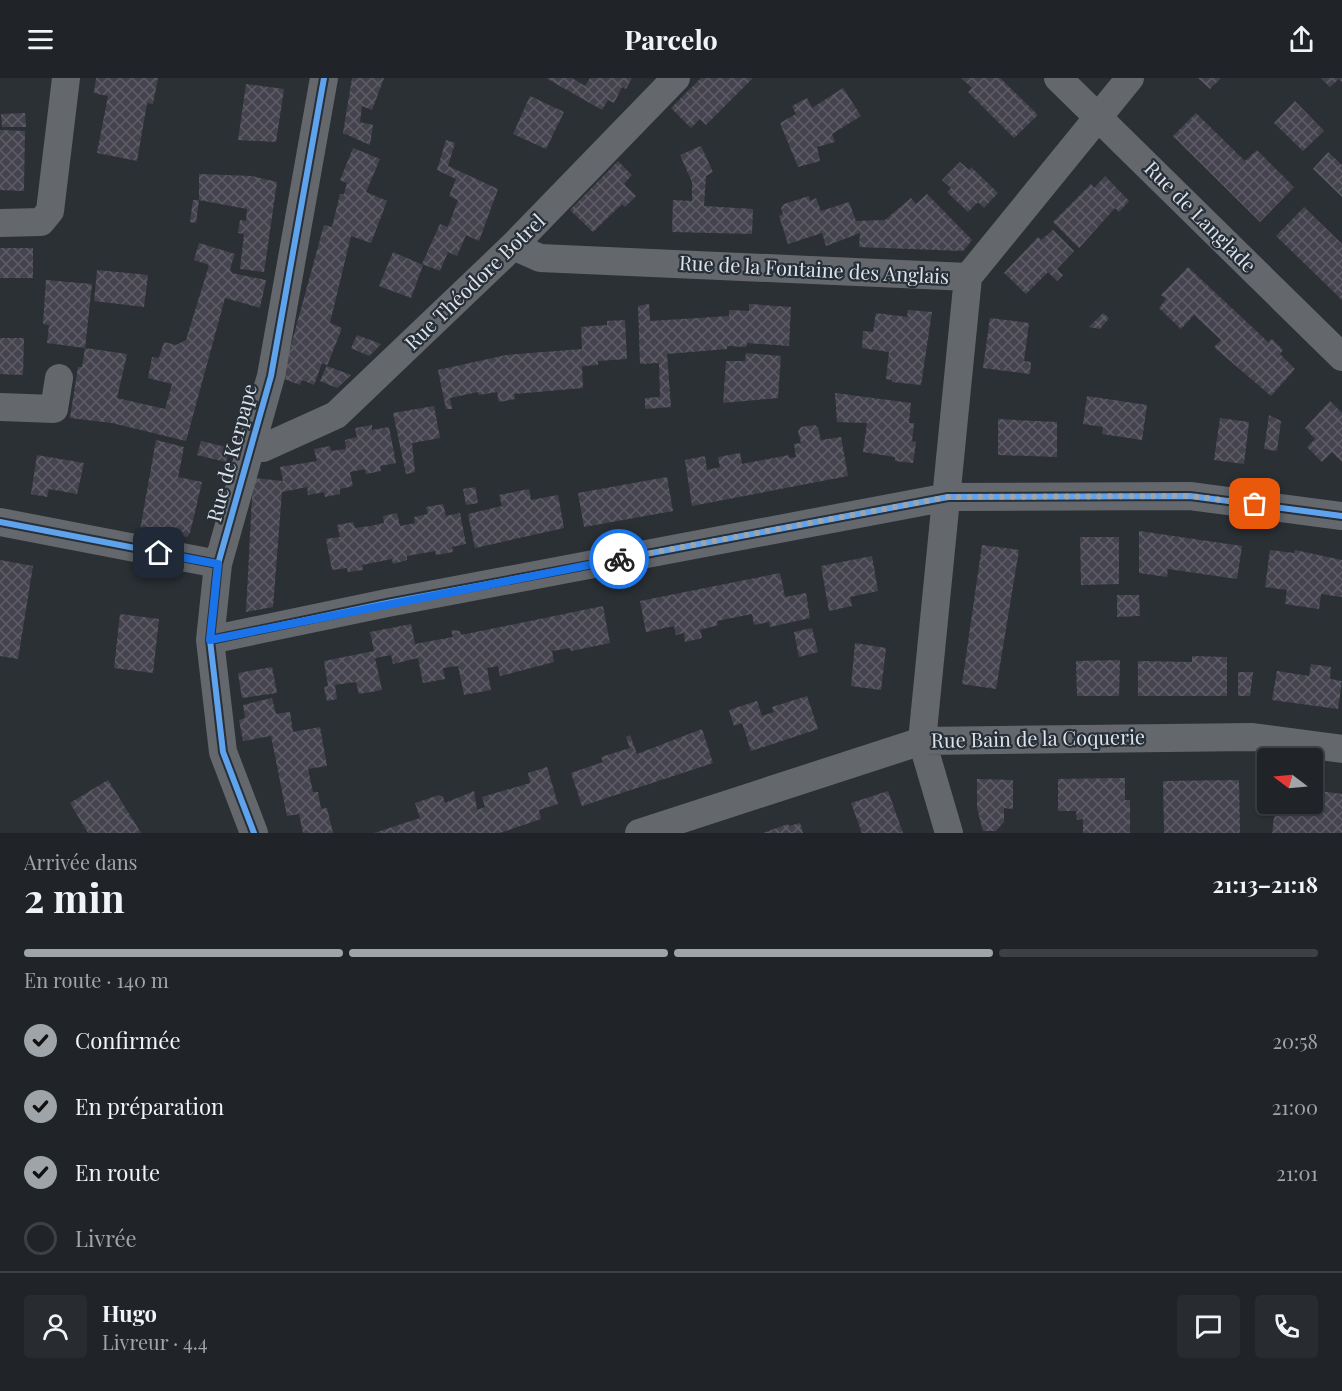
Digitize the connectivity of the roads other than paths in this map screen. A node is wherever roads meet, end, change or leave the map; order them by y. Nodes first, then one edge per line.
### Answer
1 (66, 78) edge
2 (324, 78) edge
3 (676, 78) edge
4 (1058, 78) edge
5 (1130, 78) edge
6 (1097, 116) junction
7 (0, 223) edge
8 (513, 246) junction
9 (968, 277) junction
10 (1342, 357) edge
11 (59, 378) dead end
12 (0, 407) edge
13 (249, 447) junction
14 (948, 497) junction
15 (1342, 516) edge
16 (0, 522) edge
17 (218, 564) junction
18 (210, 640) junction
19 (922, 741) junction
20 (1342, 749) edge
21 (254, 833) edge
22 (639, 833) edge
23 (949, 833) edge

1 - 7 street
2 - 13 street, Rue de Kerpape
3 - 8 street, Rue Théodore Botrel
4 - 6 street, Rue de Langlade
5 - 6 street, Rue de la Fontaine des Anglais
6 - 9 street, Rue de la Fontaine des Anglais
6 - 10 street, Rue de Langlade
8 - 9 street, Rue de la Fontaine des Anglais
8 - 13 street, Rue Théodore Botrel
9 - 14 street
11 - 12 street
13 - 17 street, Rue de Kerpape
14 - 15 street
14 - 18 street
14 - 19 street
16 - 17 street
17 - 18 street, Rue de Kerpape
18 - 21 street, Rue de Kerpape
19 - 20 street, Rue Bain de la Coquerie
19 - 22 street, Rue Bain de la Coquerie
19 - 23 street

